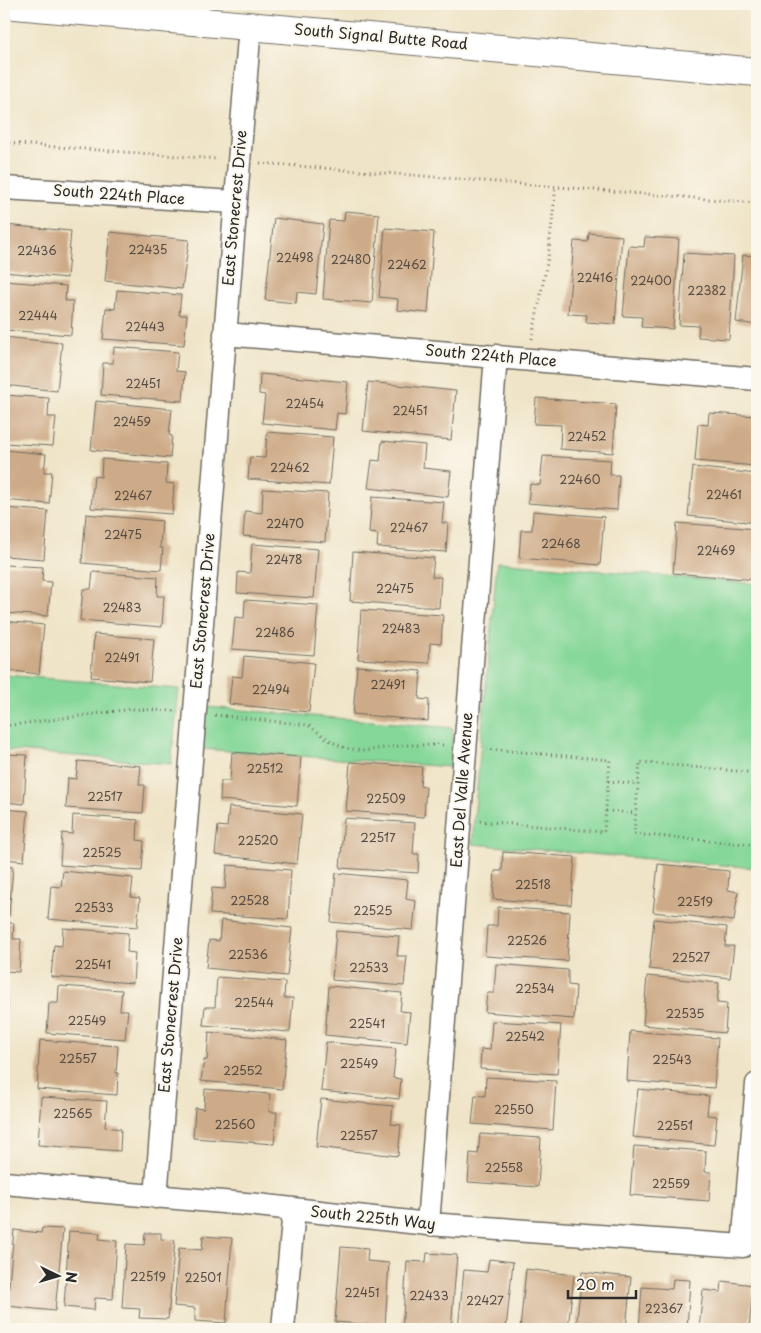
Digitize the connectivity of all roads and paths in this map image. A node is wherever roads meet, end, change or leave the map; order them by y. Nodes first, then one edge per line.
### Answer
1 (4, 4) edge
2 (250, 25) junction
3 (757, 72) edge
4 (4, 143) edge
5 (238, 160) junction
6 (556, 186) junction
7 (4, 188) edge
8 (235, 202) junction
9 (757, 203) edge
10 (225, 334) junction
11 (496, 356) junction
12 (528, 359) junction
13 (757, 379) edge
14 (195, 714) junction
15 (4, 726) edge
16 (466, 746) junction
17 (757, 773) edge
18 (608, 781) junction
19 (638, 784) junction
20 (606, 811) junction
21 (636, 813) junction
22 (460, 820) junction
23 (757, 845) edge
24 (757, 1084) edge
25 (4, 1183) edge
26 (156, 1197) junction
27 (294, 1210) junction
28 (428, 1224) junction
29 (283, 1329) edge

1 - 2 street, South Signal Butte Road
2 - 3 street, South Signal Butte Road
2 - 5 street, East Stonecrest Drive
4 - 5 path
5 - 6 path
5 - 8 street, East Stonecrest Drive
6 - 9 path
6 - 12 path
7 - 8 street, South 224th Place
8 - 10 street, East Stonecrest Drive
10 - 11 street, South 224th Place
10 - 14 street, East Stonecrest Drive
11 - 12 street, South 224th Place
11 - 16 street, East Del Valle Avenue
12 - 13 street, South 224th Place
14 - 15 path
14 - 16 path
14 - 26 street, East Stonecrest Drive
16 - 18 path
16 - 22 street, East Del Valle Avenue
17 - 19 path
18 - 19 path
18 - 20 path
19 - 21 path
20 - 21 path
20 - 22 path
21 - 23 path
22 - 28 street, East Del Valle Avenue
24 - 28 street, South 225th Way
25 - 26 street, South 225th Way
26 - 27 street, South 225th Way
27 - 28 street, South 225th Way
27 - 29 street

